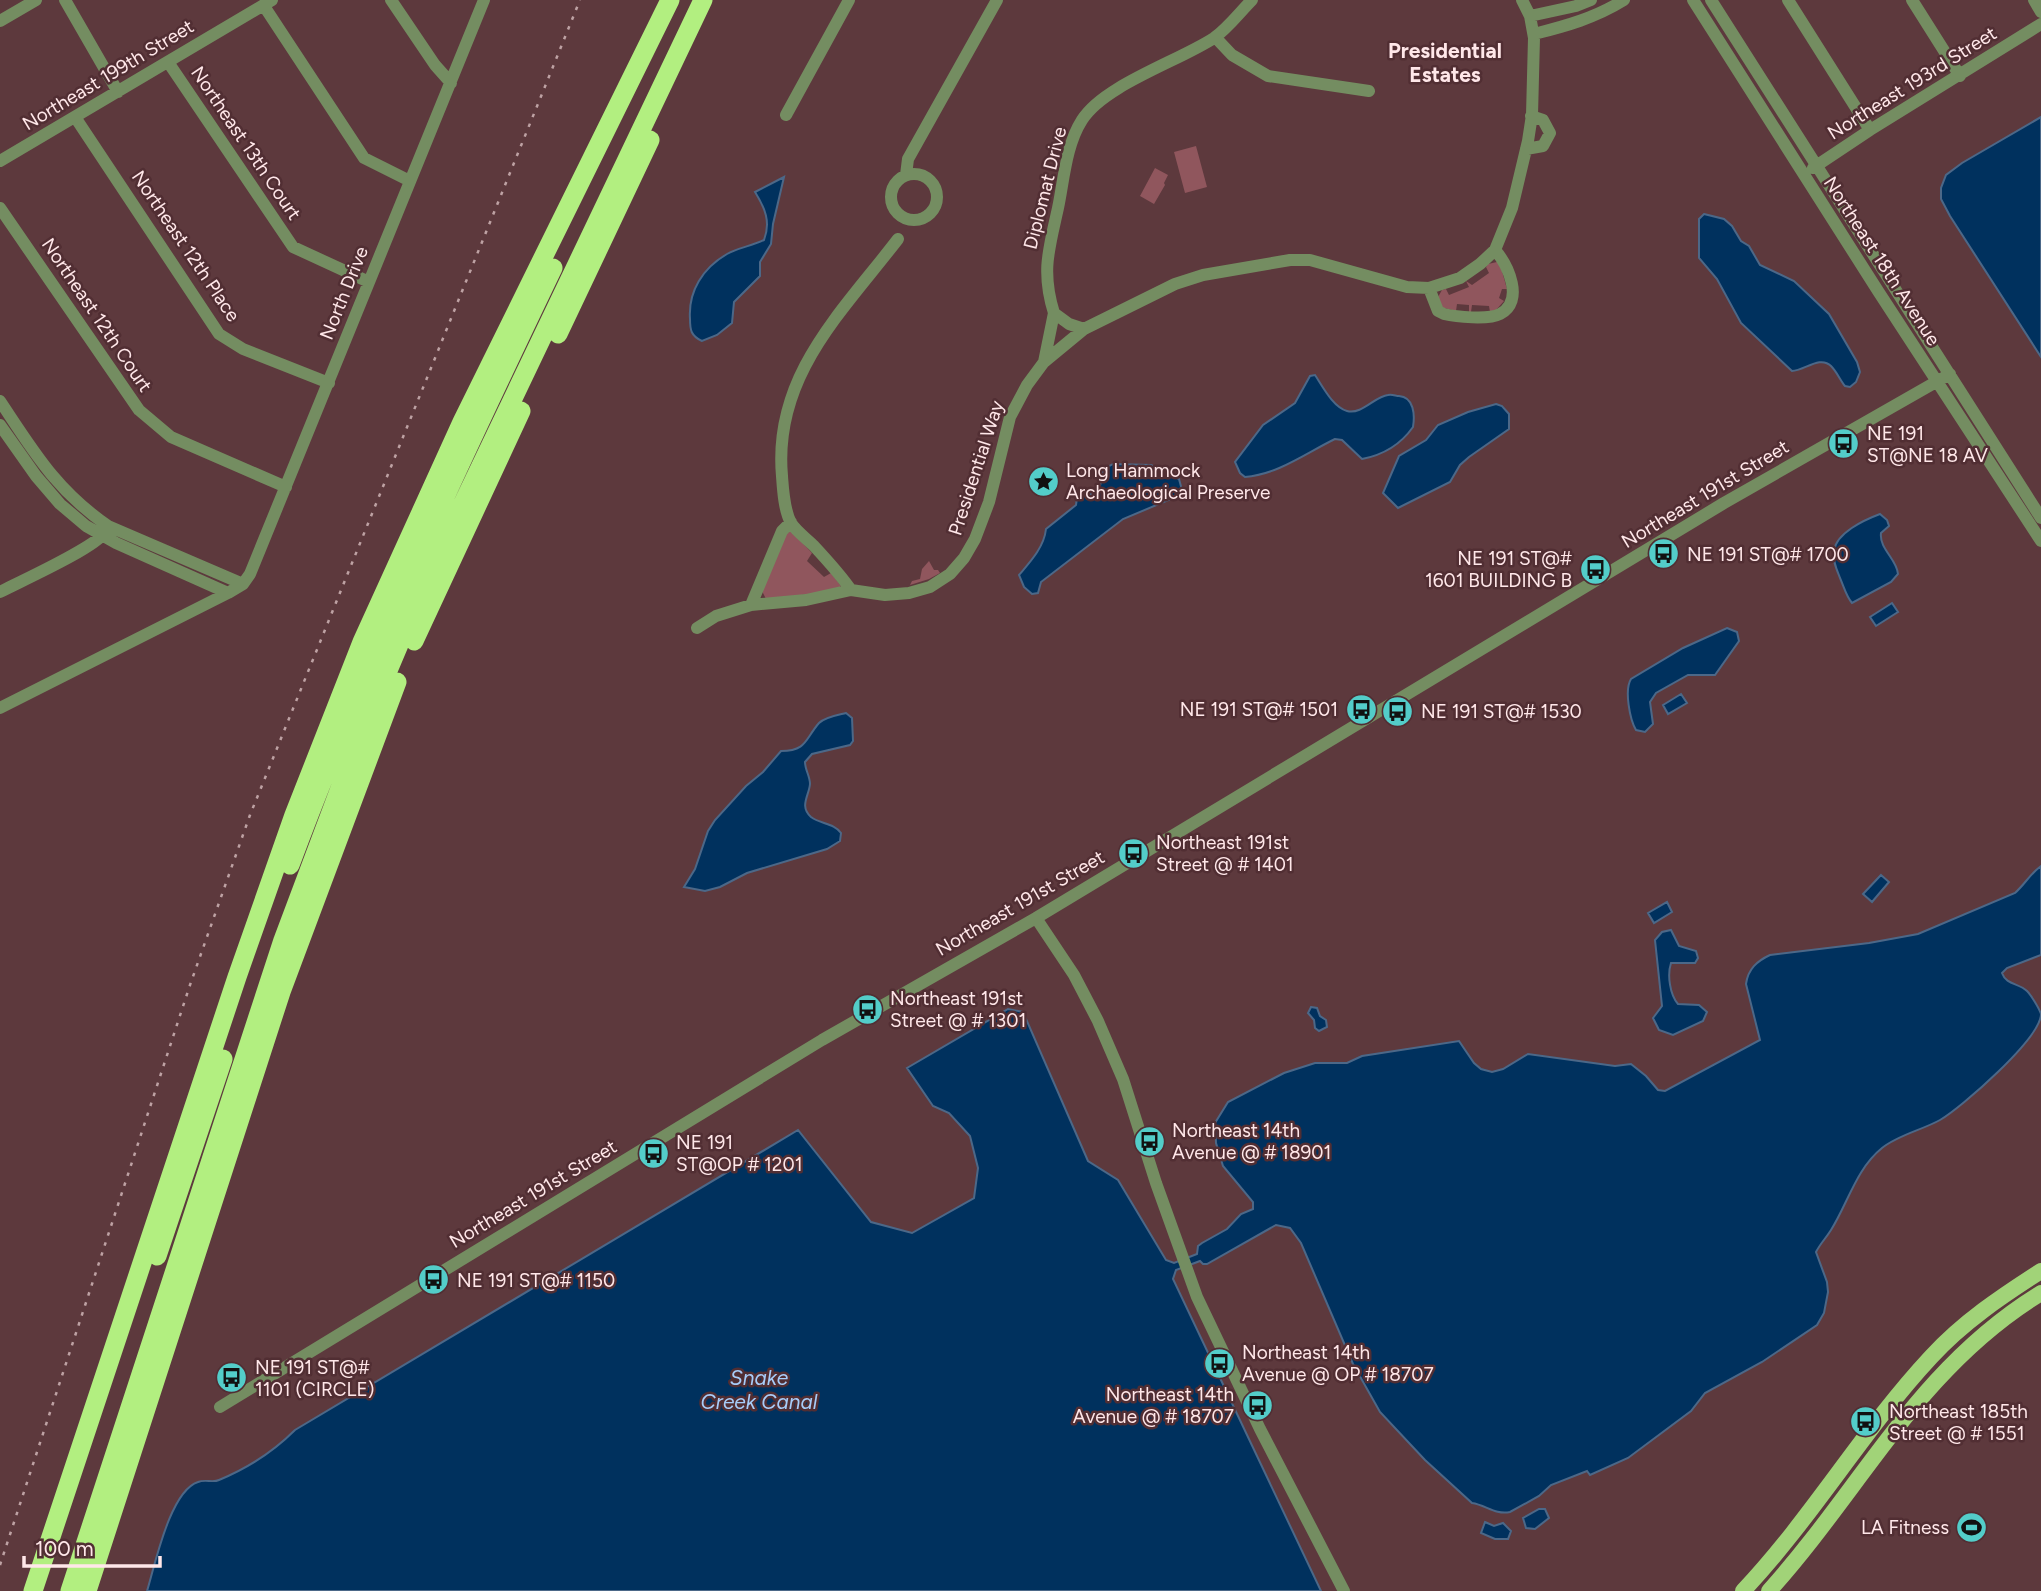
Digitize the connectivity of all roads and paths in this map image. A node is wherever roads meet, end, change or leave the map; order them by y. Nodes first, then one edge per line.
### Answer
1 (36, 0) edge
2 (65, 0) edge
3 (391, 0) edge
4 (484, 0) edge
5 (670, 0) edge
6 (681, 0) edge
7 (703, 0) edge
8 (717, 0) edge
9 (849, 0) edge
10 (997, 0) edge
11 (1252, 0) edge
12 (1522, 0) edge
13 (1624, 0) edge
14 (1693, 0) edge
15 (1711, 0) edge
16 (1788, 0) edge
17 (1912, 0) edge
18 (2034, 0) edge
19 (1587, 2) edge
20 (268, 3) edge
21 (2041, 12) edge
22 (1530, 16) junction
23 (1590, 18) junction
24 (0, 21) edge
25 (2041, 24) edge
26 (1534, 34) junction
27 (1215, 37) junction
28 (168, 62) junction
29 (1960, 76) junction
30 (451, 83) junction
31 (1369, 91) dead end
32 (118, 92) junction
33 (786, 115) dead end
34 (1531, 116) junction
35 (75, 117) junction
36 (1870, 130) junction
37 (1526, 149) junction
38 (0, 162) edge
39 (1818, 165) junction
40 (1804, 174) junction
41 (906, 175) dead end
42 (410, 181) junction
43 (0, 208) edge
44 (898, 239) dead end
45 (1495, 250) junction
46 (369, 282) junction
47 (1429, 288) junction
48 (1054, 313) junction
49 (1084, 329) junction
50 (1044, 362) junction
51 (1950, 374) junction
52 (1936, 382) junction
53 (329, 383) junction
54 (0, 401) edge
55 (0, 425) edge
56 (286, 487) junction
57 (2041, 518) edge
58 (791, 523) junction
59 (105, 531) junction
60 (2041, 541) edge
61 (243, 584) junction
62 (851, 590) junction
63 (0, 592) edge
64 (228, 593) junction
65 (751, 605) junction
66 (697, 628) dead end
67 (0, 708) edge
68 (270, 883) junction
69 (1036, 918) junction
70 (2041, 1271) edge
71 (2041, 1293) edge
72 (1990, 1305) junction
73 (134, 1323) junction
74 (1967, 1323) junction
75 (1983, 1334) junction
76 (1955, 1358) junction
77 (220, 1406) dead end
78 (1835, 1477) junction
79 (1850, 1488) junction
80 (111, 1518) junction
81 (33, 1591) edge
82 (46, 1591) edge
83 (70, 1591) edge
84 (76, 1591) edge
85 (87, 1591) edge
86 (1343, 1591) edge
87 (1743, 1591) edge
88 (1769, 1591) edge

1 - 24 street
2 - 32 street
3 - 30 street
4 - 30 street, North Drive
5 - 68 highway
6 - 73 highway
7 - 83 highway
8 - 80 highway
9 - 33 street
10 - 41 street
11 - 27 street, Diplomat Drive
12 - 22 street, Presidential Way
13 - 23 street
14 - 40 street, Northeast 18th Avenue
15 - 39 street, Northeast 18th Avenue
16 - 36 street
17 - 29 street
18 - 21 street
19 - 22 street
19 - 23 street
20 - 28 street, Northeast 199th Street
20 - 42 street
22 - 26 street, Presidential Way
23 - 26 street
25 - 29 street, Northeast 193rd Street
26 - 34 street, Presidential Way
27 - 31 street
27 - 48 street, Diplomat Drive
28 - 32 street, Northeast 199th Street
28 - 46 street, Northeast 13th Court
29 - 36 street, Northeast 193rd Street
30 - 42 street, North Drive
32 - 35 street, Northeast 199th Street
34 - 37 street, Presidential Way
34 - 37 street
35 - 38 street, Northeast 199th Street
35 - 53 street, Northeast 12th Place
36 - 39 street, Northeast 193rd Street
37 - 45 street, Presidential Way
39 - 40 street, Northeast 193rd Street
39 - 51 street, Northeast 18th Avenue
40 - 52 street, Northeast 18th Avenue
42 - 46 street, North Drive
43 - 56 street, Northeast 12th Court
44 - 58 street
45 - 47 street, Presidential Way
45 - 47 street
46 - 53 street, North Drive
47 - 49 street, Presidential Way
48 - 49 street
48 - 50 street, Presidential Way
49 - 50 street, Presidential Way
50 - 62 street, Presidential Way
51 - 52 street, Northeast 191st Street
51 - 57 street, Northeast 18th Avenue
52 - 60 street, Northeast 18th Avenue
52 - 69 street, Northeast 191st Street
53 - 56 street, North Drive
54 - 59 street
55 - 59 street
56 - 61 street, North Drive
58 - 62 street
58 - 65 street
59 - 61 street
59 - 63 street
59 - 64 street
61 - 64 street
62 - 65 street, Presidential Way
64 - 67 street
65 - 66 street, Presidential Way
68 - 73 highway
68 - 81 highway
69 - 77 street, Northeast 191st Street
69 - 86 street
70 - 72 main road
71 - 75 main road
72 - 74 main road
72 - 75 main road
73 - 82 highway
74 - 76 main road
74 - 78 main road
75 - 76 main road
76 - 79 main road
78 - 79 main road
78 - 87 main road
79 - 88 main road
80 - 84 highway
80 - 85 highway

